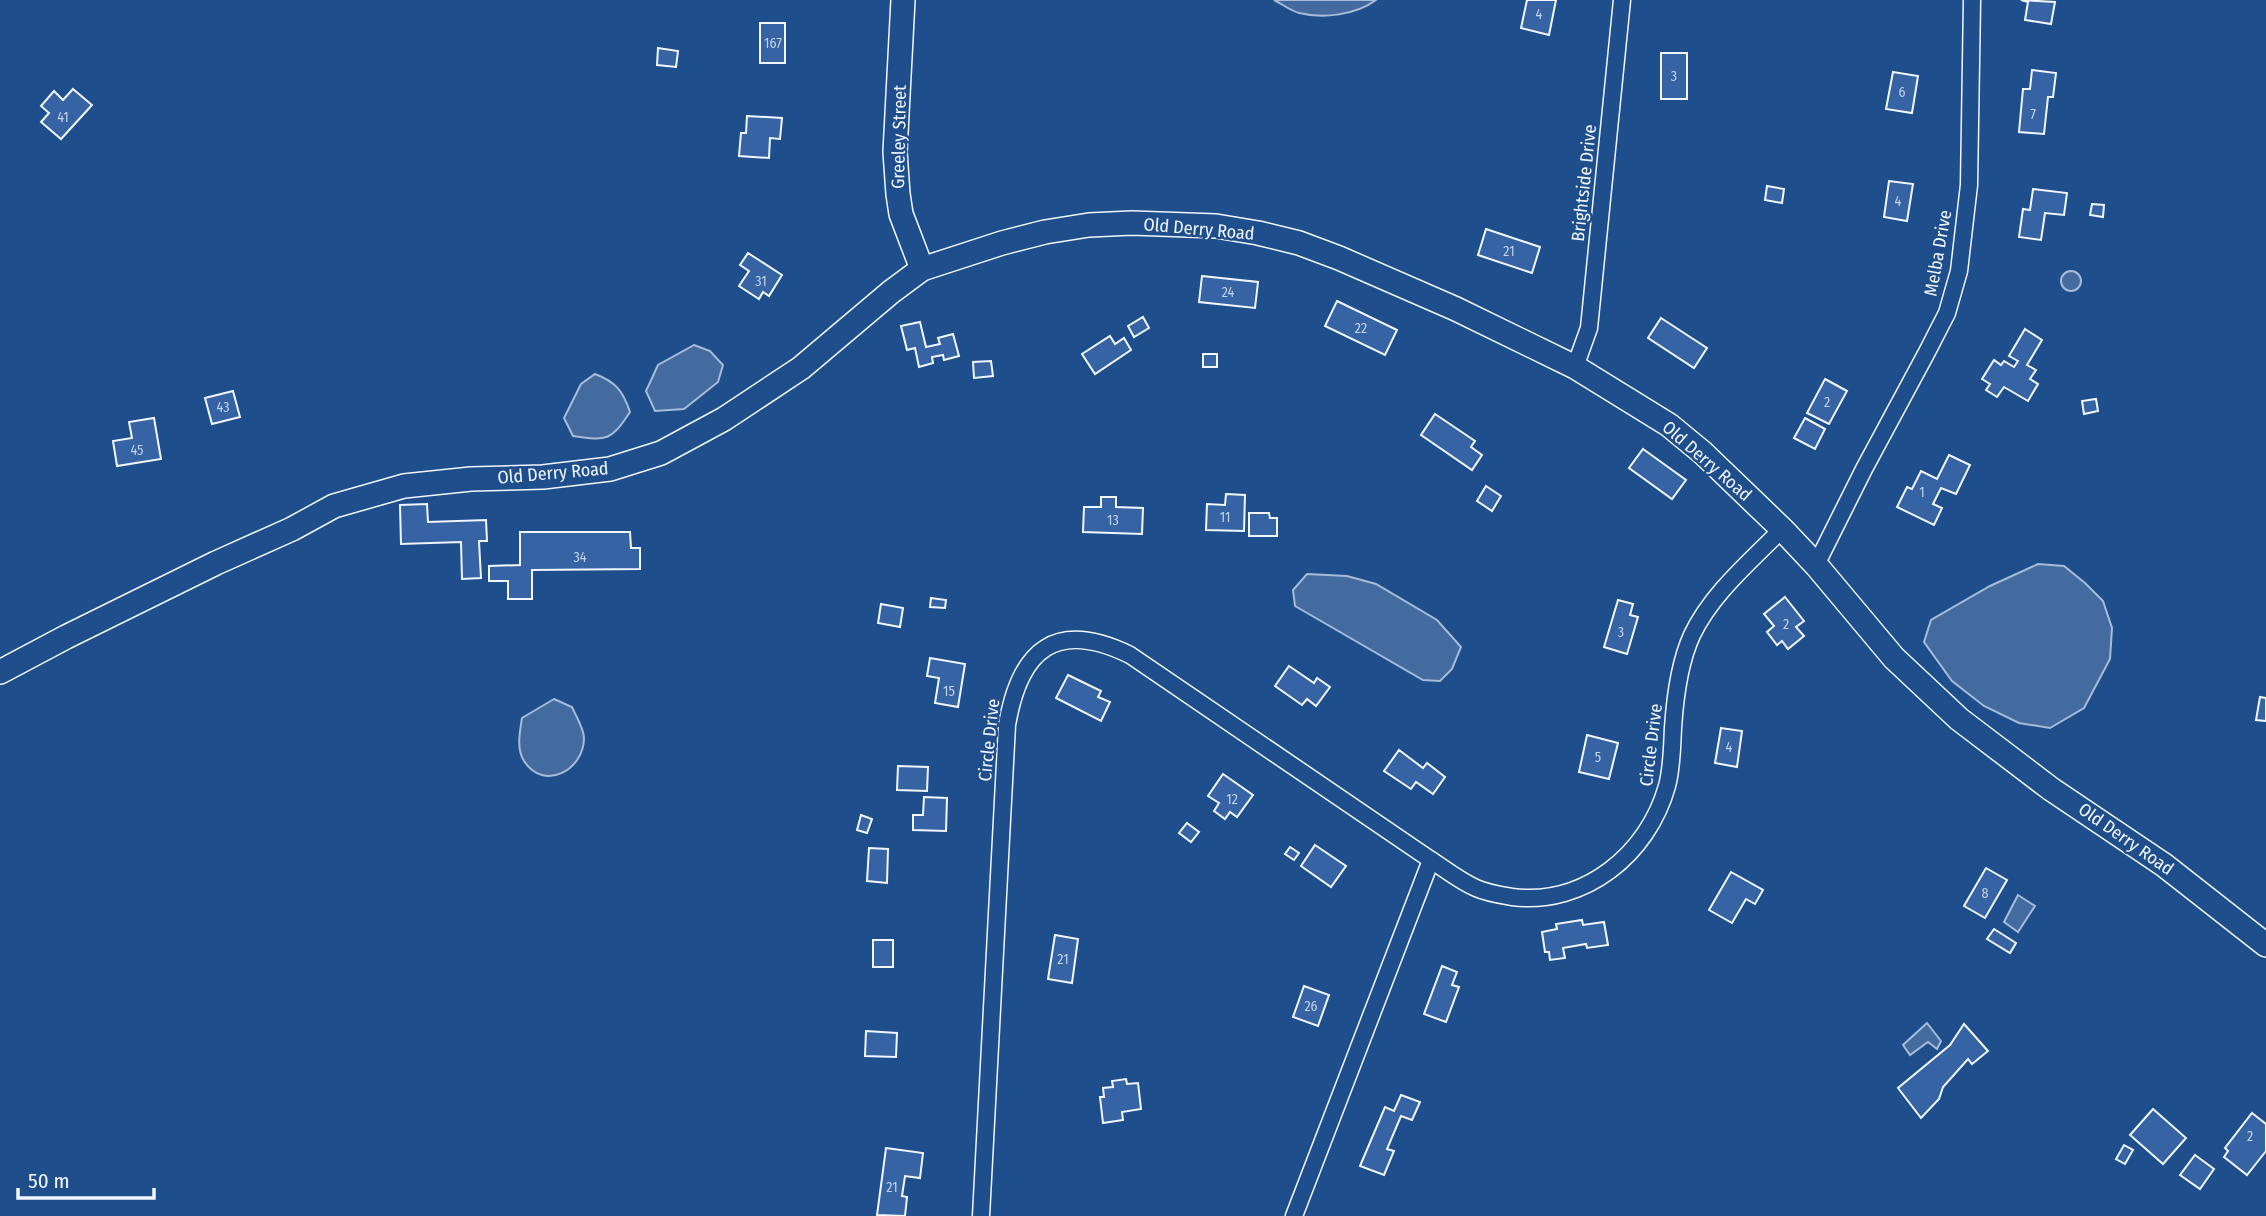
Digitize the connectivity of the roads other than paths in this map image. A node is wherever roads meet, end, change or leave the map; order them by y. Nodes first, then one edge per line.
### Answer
1 (904, 0) edge
2 (1622, 0) edge
3 (1972, 0) edge
4 (922, 269) junction
5 (1575, 368) junction
6 (1782, 529) junction
7 (1815, 565) junction
8 (0, 672) edge
9 (1431, 860) junction
10 (2266, 945) edge
11 (981, 1216) edge
12 (1294, 1216) edge

1 - 4 street, Greeley Street
2 - 5 street, Brightside Drive
3 - 7 street, Melba Drive
4 - 5 street, Old Derry Road
4 - 8 street, Old Derry Road
5 - 6 street, Old Derry Road
6 - 7 street, Old Derry Road
6 - 9 street, Circle Drive
7 - 10 street, Old Derry Road
9 - 11 street, Circle Drive
9 - 12 street

